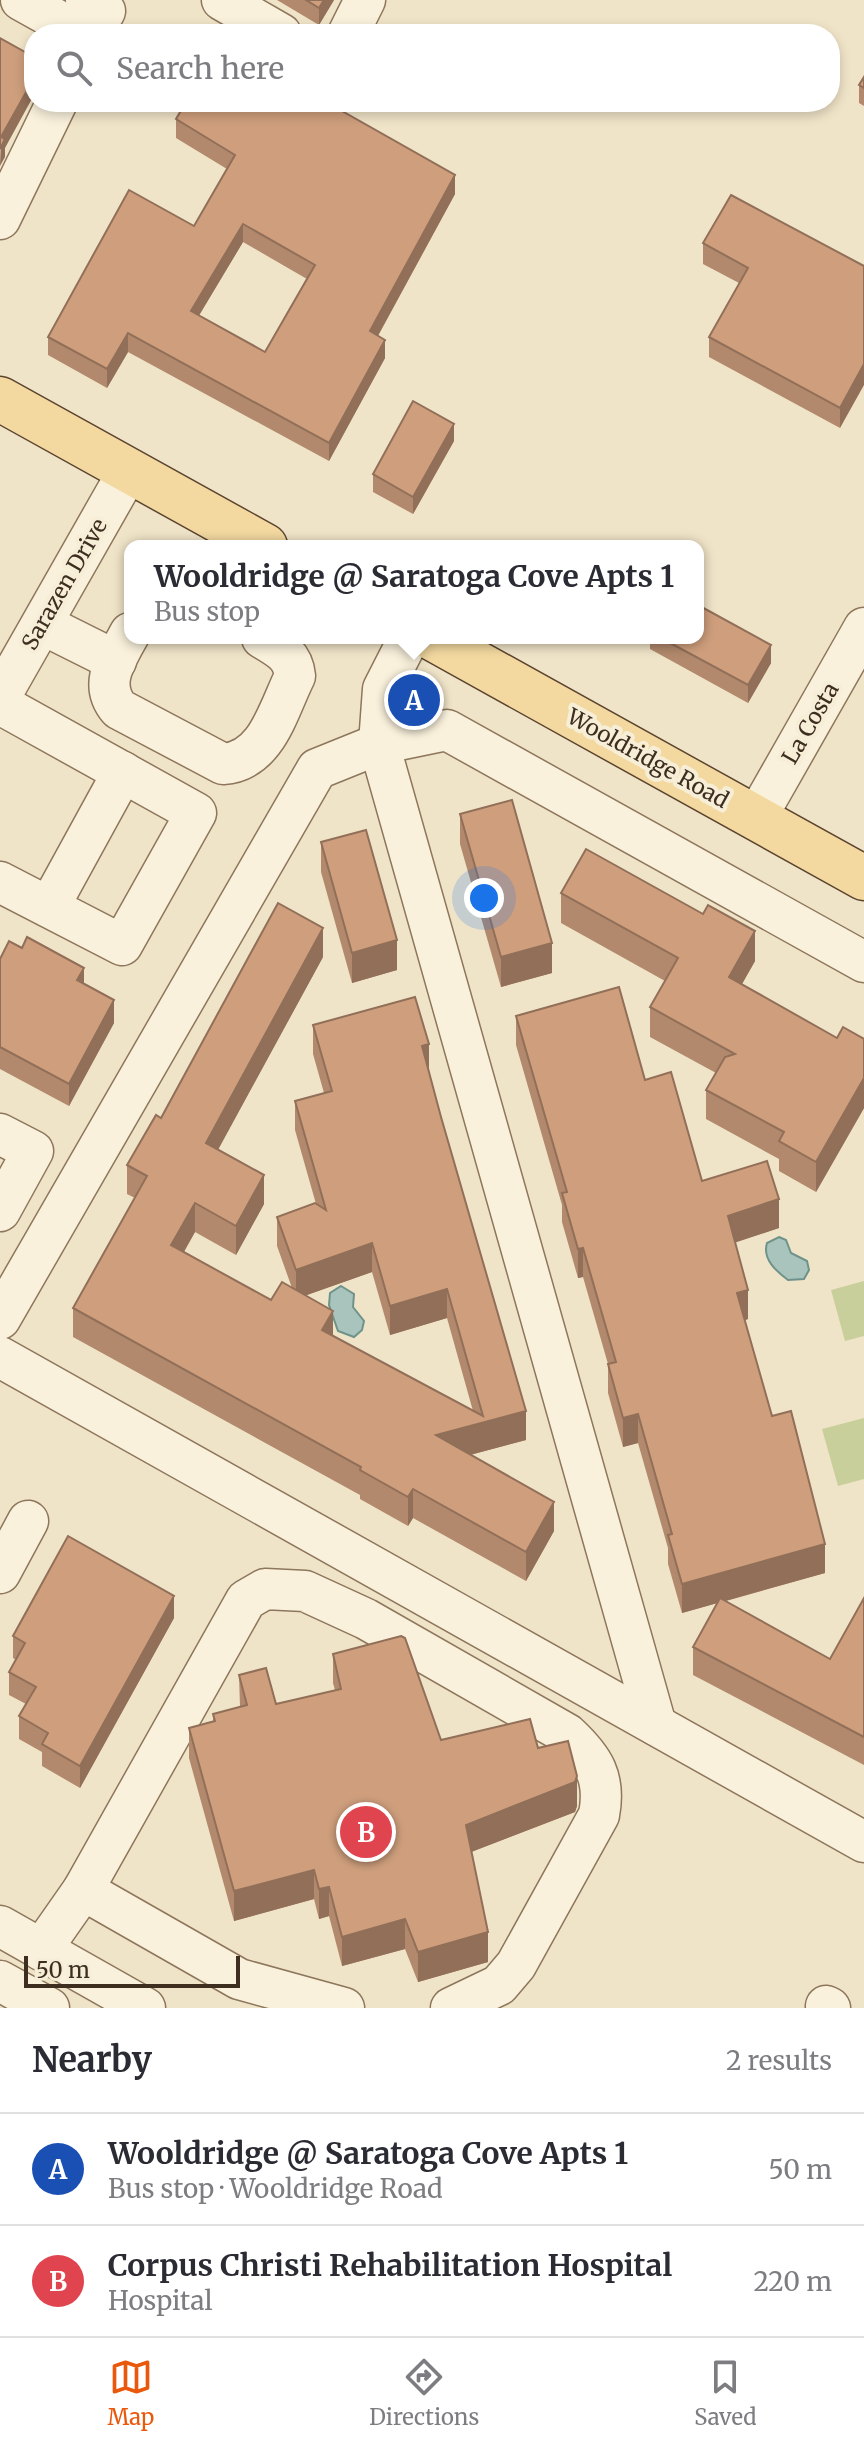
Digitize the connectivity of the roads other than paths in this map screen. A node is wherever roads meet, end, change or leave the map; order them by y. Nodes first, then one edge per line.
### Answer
1 (21, 0) edge
2 (86, 0) edge
3 (222, 0) edge
4 (365, 0) edge
5 (64, 24) edge
6 (97, 24) edge
7 (264, 24) edge
8 (353, 24) edge
9 (52, 112) edge
10 (0, 219) edge
11 (0, 399) edge
12 (129, 470) junction
13 (254, 540) edge
14 (42, 624) junction
15 (864, 628) edge
16 (272, 644) edge
17 (406, 644) edge
18 (443, 644) edge
19 (123, 647) edge
20 (0, 697) edge
21 (0, 704) edge
22 (379, 744) junction
23 (123, 772) junction
24 (756, 818) junction
25 (864, 878) edge
26 (0, 882) edge
27 (49, 907) junction
28 (864, 962) edge
29 (0, 1134) edge
30 (0, 1211) edge
31 (0, 1319) edge
32 (0, 1357) edge
33 (28, 1521) dead end
34 (0, 1573) edge
35 (656, 1725) junction
36 (864, 1842) edge
37 (83, 1890) junction
38 (21, 1939) edge
39 (0, 1981) edge
40 (49, 2008) edge
41 (145, 2008) edge
42 (344, 2008) edge
43 (451, 2008) edge

1 - 5 street
2 - 6 street
3 - 7 street
4 - 8 street
9 - 10 street
11 - 12 main road
12 - 13 main road
12 - 14 street, Sarazen Drive
14 - 19 street
14 - 20 street, Sarazen Drive
15 - 24 street, La Costa
16 - 19 street
17 - 22 street
18 - 24 main road, Wooldridge Road
21 - 23 street
22 - 28 street
22 - 31 street
22 - 35 street
23 - 27 street
23 - 27 street
24 - 25 main road, Wooldridge Road
26 - 27 street
29 - 30 street
32 - 35 street
33 - 34 street
35 - 36 street
37 - 38 street
37 - 42 street
37 - 43 street
38 - 39 street
38 - 41 street
39 - 40 street

